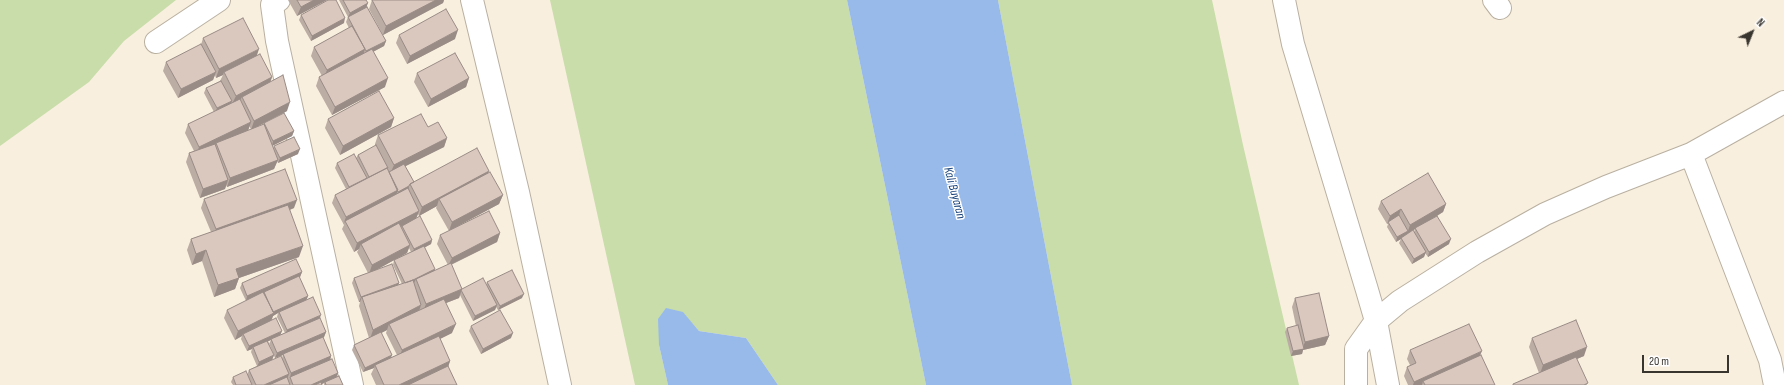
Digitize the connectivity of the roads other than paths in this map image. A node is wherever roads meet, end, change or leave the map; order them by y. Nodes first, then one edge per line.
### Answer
1 (219, 0) edge
2 (472, 0) edge
3 (1284, 0) edge
4 (273, 2) edge
5 (156, 42) dead end
6 (1784, 102) edge
7 (1691, 154) junction
8 (1376, 321) junction
9 (352, 385) edge
10 (560, 385) edge
11 (1356, 385) edge
12 (1388, 385) edge
13 (1775, 385) edge

1 - 5 street
2 - 10 street
3 - 8 street
4 - 9 street
6 - 7 street
7 - 8 street
7 - 13 street
8 - 11 street
8 - 12 street

